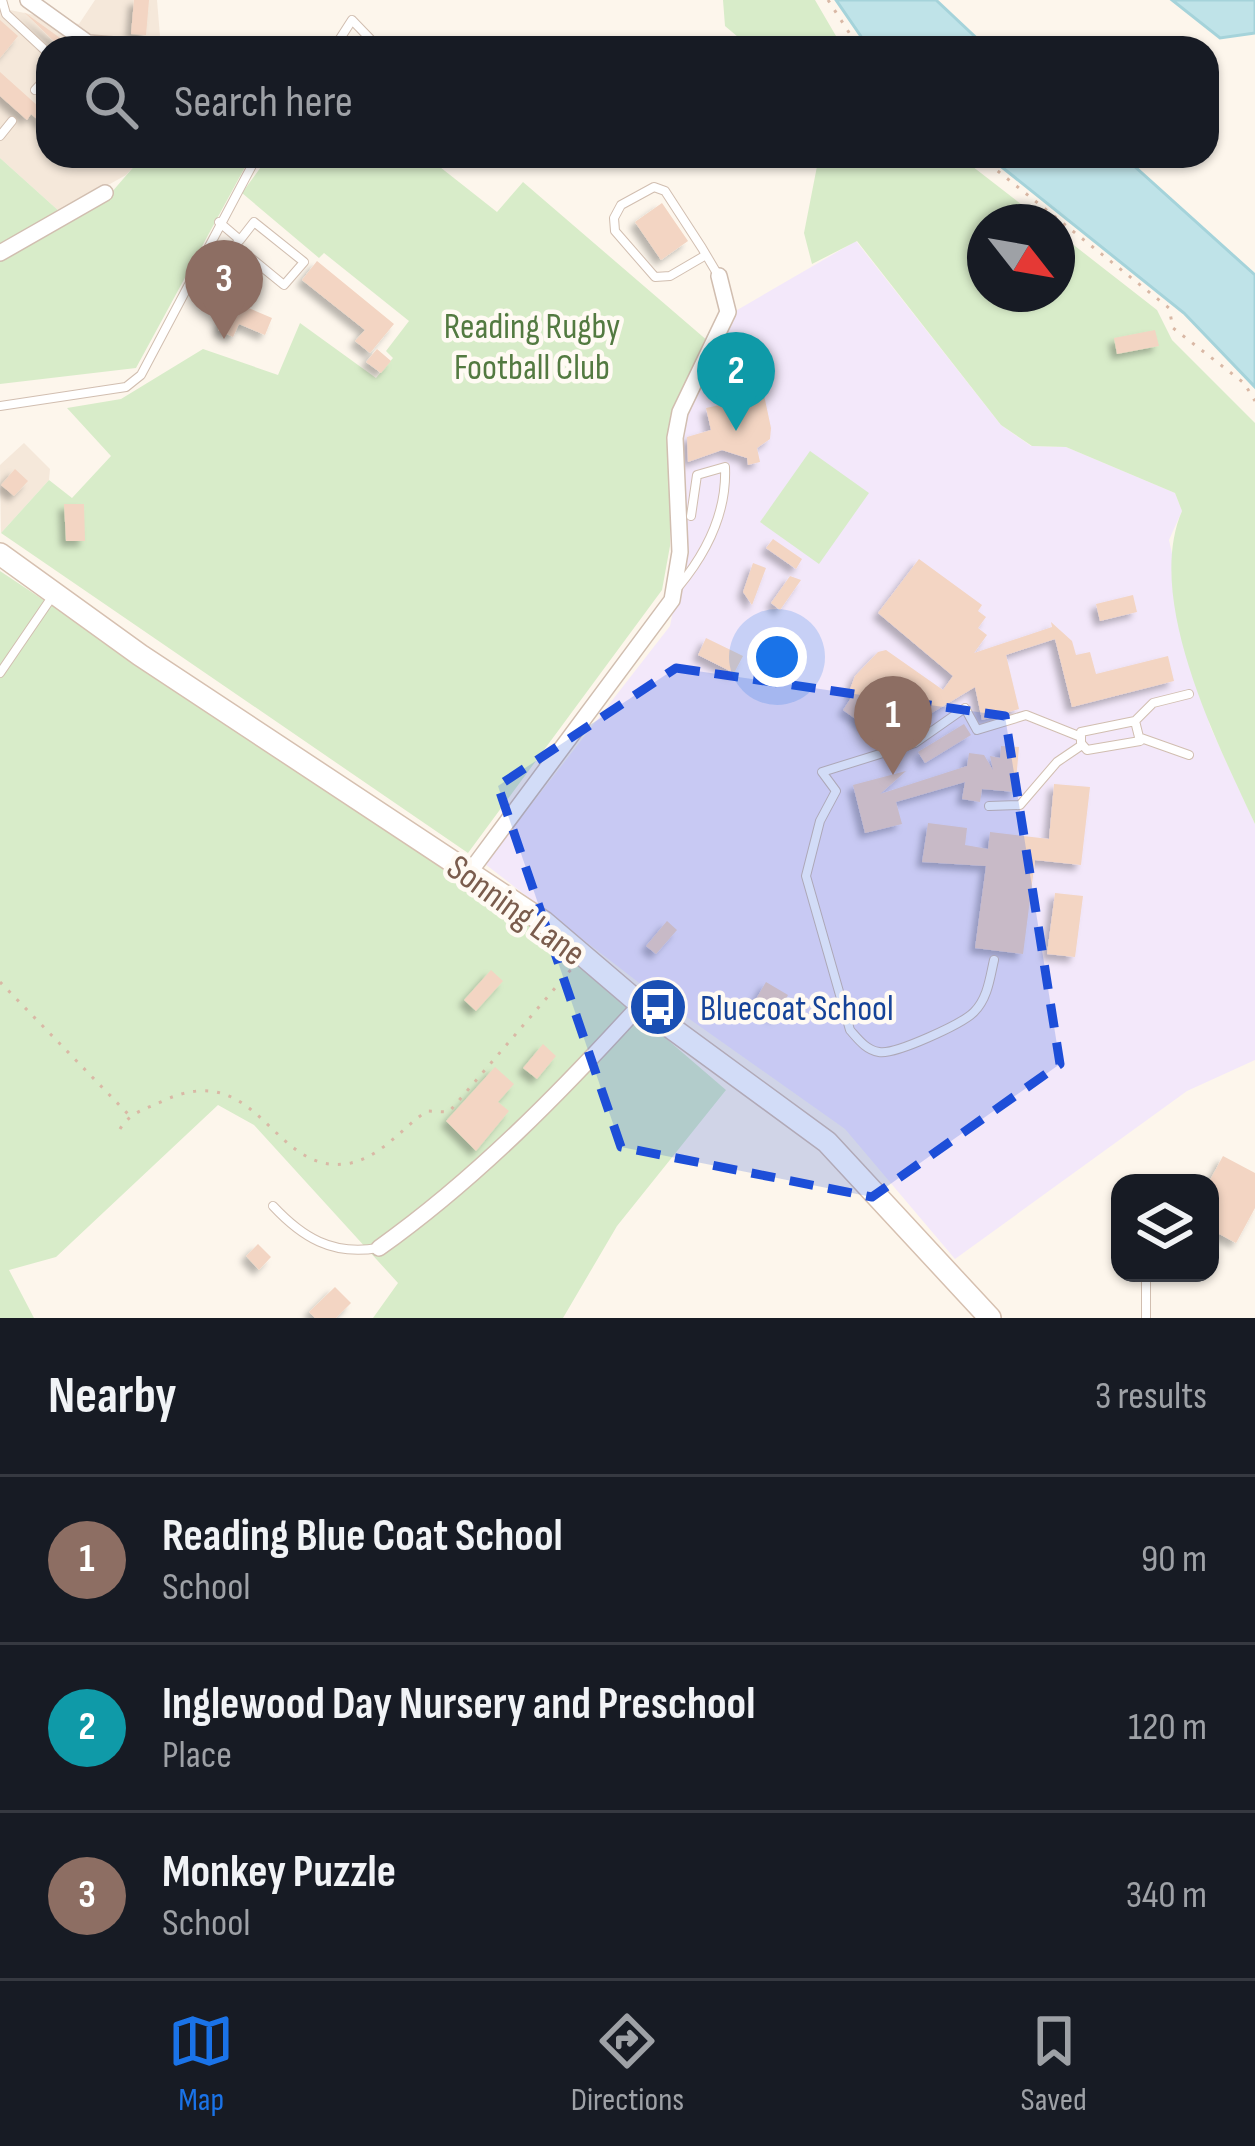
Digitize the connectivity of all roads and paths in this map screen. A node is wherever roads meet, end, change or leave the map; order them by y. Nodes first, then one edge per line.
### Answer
1 (2, 0) edge
2 (28, 0) edge
3 (828, 0) edge
4 (78, 36) edge
5 (342, 36) edge
6 (367, 36) edge
7 (851, 36) edge
8 (36, 42) edge
9 (12, 122) dead end
10 (0, 136) edge
11 (250, 168) edge
12 (994, 168) edge
13 (105, 193) dead end
14 (219, 222) junction
15 (240, 240) junction
16 (0, 253) edge
17 (706, 254) junction
18 (719, 276) joint
19 (1255, 401) edge
20 (0, 406) edge
21 (692, 516) dead end
22 (0, 554) edge
23 (55, 593) junction
24 (673, 593) junction
25 (0, 673) edge
26 (1190, 694) dead end
27 (1135, 721) junction
28 (1141, 738) junction
29 (1081, 741) junction
30 (1189, 755) dead end
31 (989, 806) dead end
32 (469, 873) junction
33 (583, 955) junction
34 (994, 960) dead end
35 (0, 982) edge
36 (640, 1004) junction
37 (129, 1115) junction
38 (120, 1129) dead end
39 (273, 1206) dead end
40 (379, 1248) joint
41 (1146, 1282) edge
42 (990, 1318) edge
43 (1147, 1318) edge

1 - 8 lane
2 - 4 street
3 - 7 path
5 - 6 lane
9 - 10 lane
11 - 14 lane
12 - 19 path
13 - 16 street
14 - 15 lane
14 - 20 lane
15 - 15 lane
17 - 17 lane
17 - 18 lane
18 - 24 street
21 - 24 lane
22 - 23 main road, Sonning Lane
23 - 25 lane
23 - 32 main road, Sonning Lane
24 - 32 street
26 - 27 lane
27 - 28 lane
27 - 29 lane
28 - 29 lane
28 - 30 lane
29 - 31 lane
29 - 34 lane
32 - 33 main road, Sonning Lane
33 - 36 main road, Sonning Lane
33 - 37 path
35 - 37 path
36 - 40 street
36 - 42 main road, Sonning Lane
37 - 38 path
39 - 40 lane
41 - 43 lane

